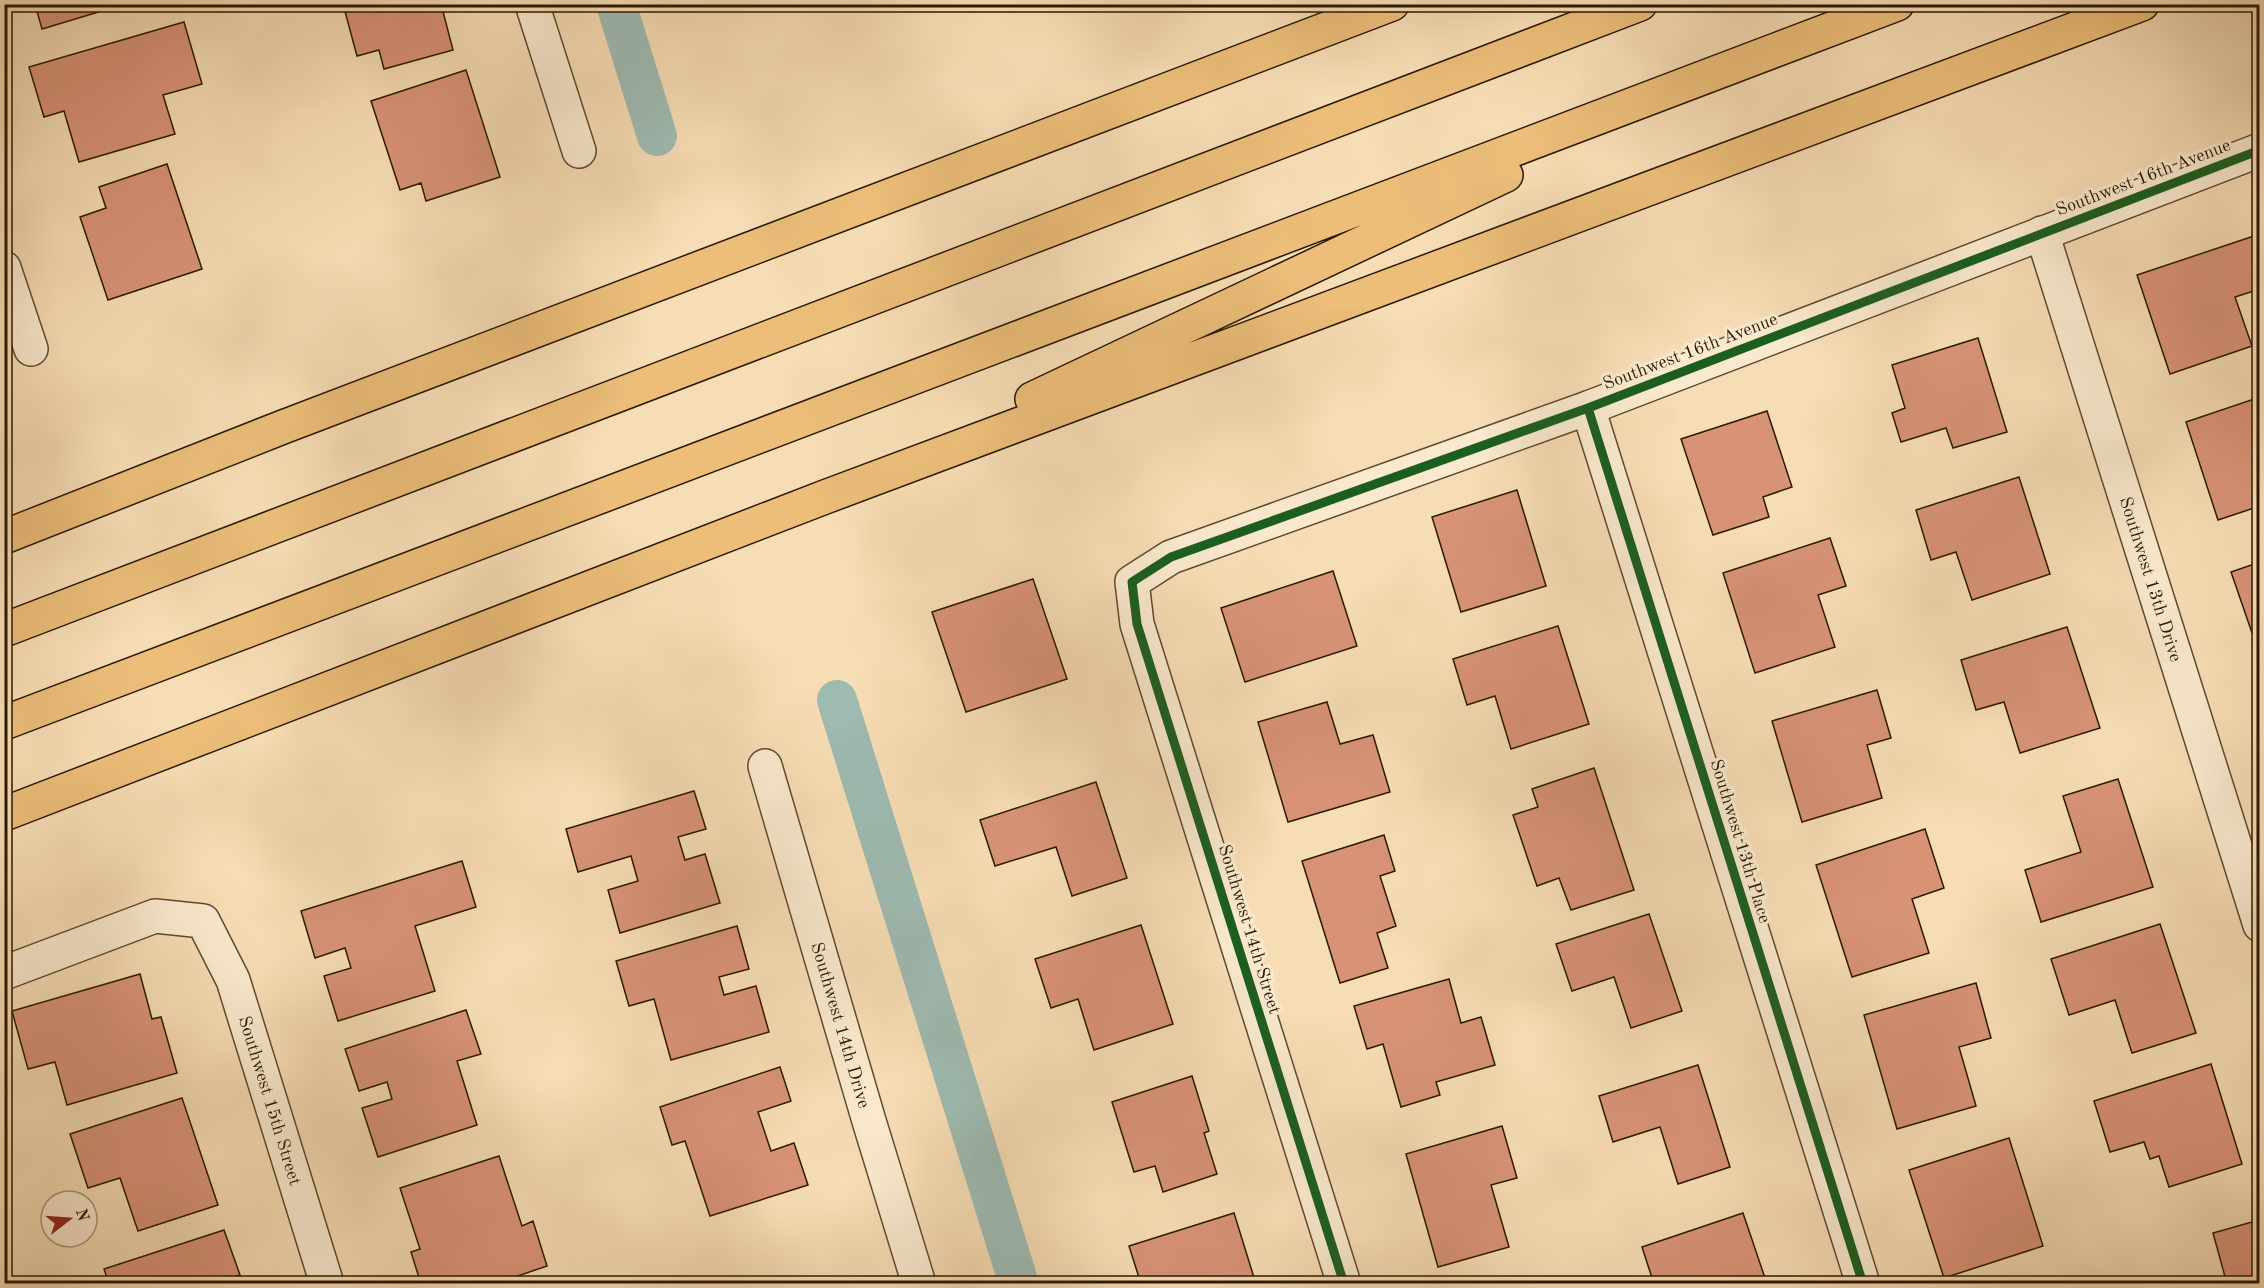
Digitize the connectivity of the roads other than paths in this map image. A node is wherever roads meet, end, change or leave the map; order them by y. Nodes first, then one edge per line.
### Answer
1 (532, 4) edge
2 (1392, 4) edge
3 (1640, 4) edge
4 (1897, 4) edge
5 (2142, 4) edge
6 (1727, 70) junction
7 (2259, 150) edge
8 (579, 151) dead end
9 (2042, 233) junction
10 (4, 268) edge
11 (31, 349) dead end
12 (1588, 408) junction
13 (825, 497) junction
14 (4, 537) edge
15 (1132, 582) joint
16 (4, 630) edge
17 (4, 723) edge
18 (765, 766) dead end
19 (4, 814) edge
20 (2259, 925) edge
21 (4, 973) edge
22 (327, 1284) edge
23 (919, 1284) edge
24 (1344, 1284) edge
25 (1863, 1284) edge

1 - 8 street
2 - 14 highway
3 - 16 highway
4 - 6 highway
5 - 13 highway
6 - 13 highway
6 - 17 highway
7 - 9 street, Southwest 16th Avenue
9 - 12 street, Southwest 16th Avenue
9 - 20 street, Southwest 13th Drive
10 - 11 street
12 - 15 street, Southwest 16th Avenue
12 - 25 street, Southwest 13th Place
13 - 19 highway
15 - 24 street, Southwest 14th Street
18 - 23 street, Southwest 14th Drive
21 - 22 street, Southwest 15th Street

